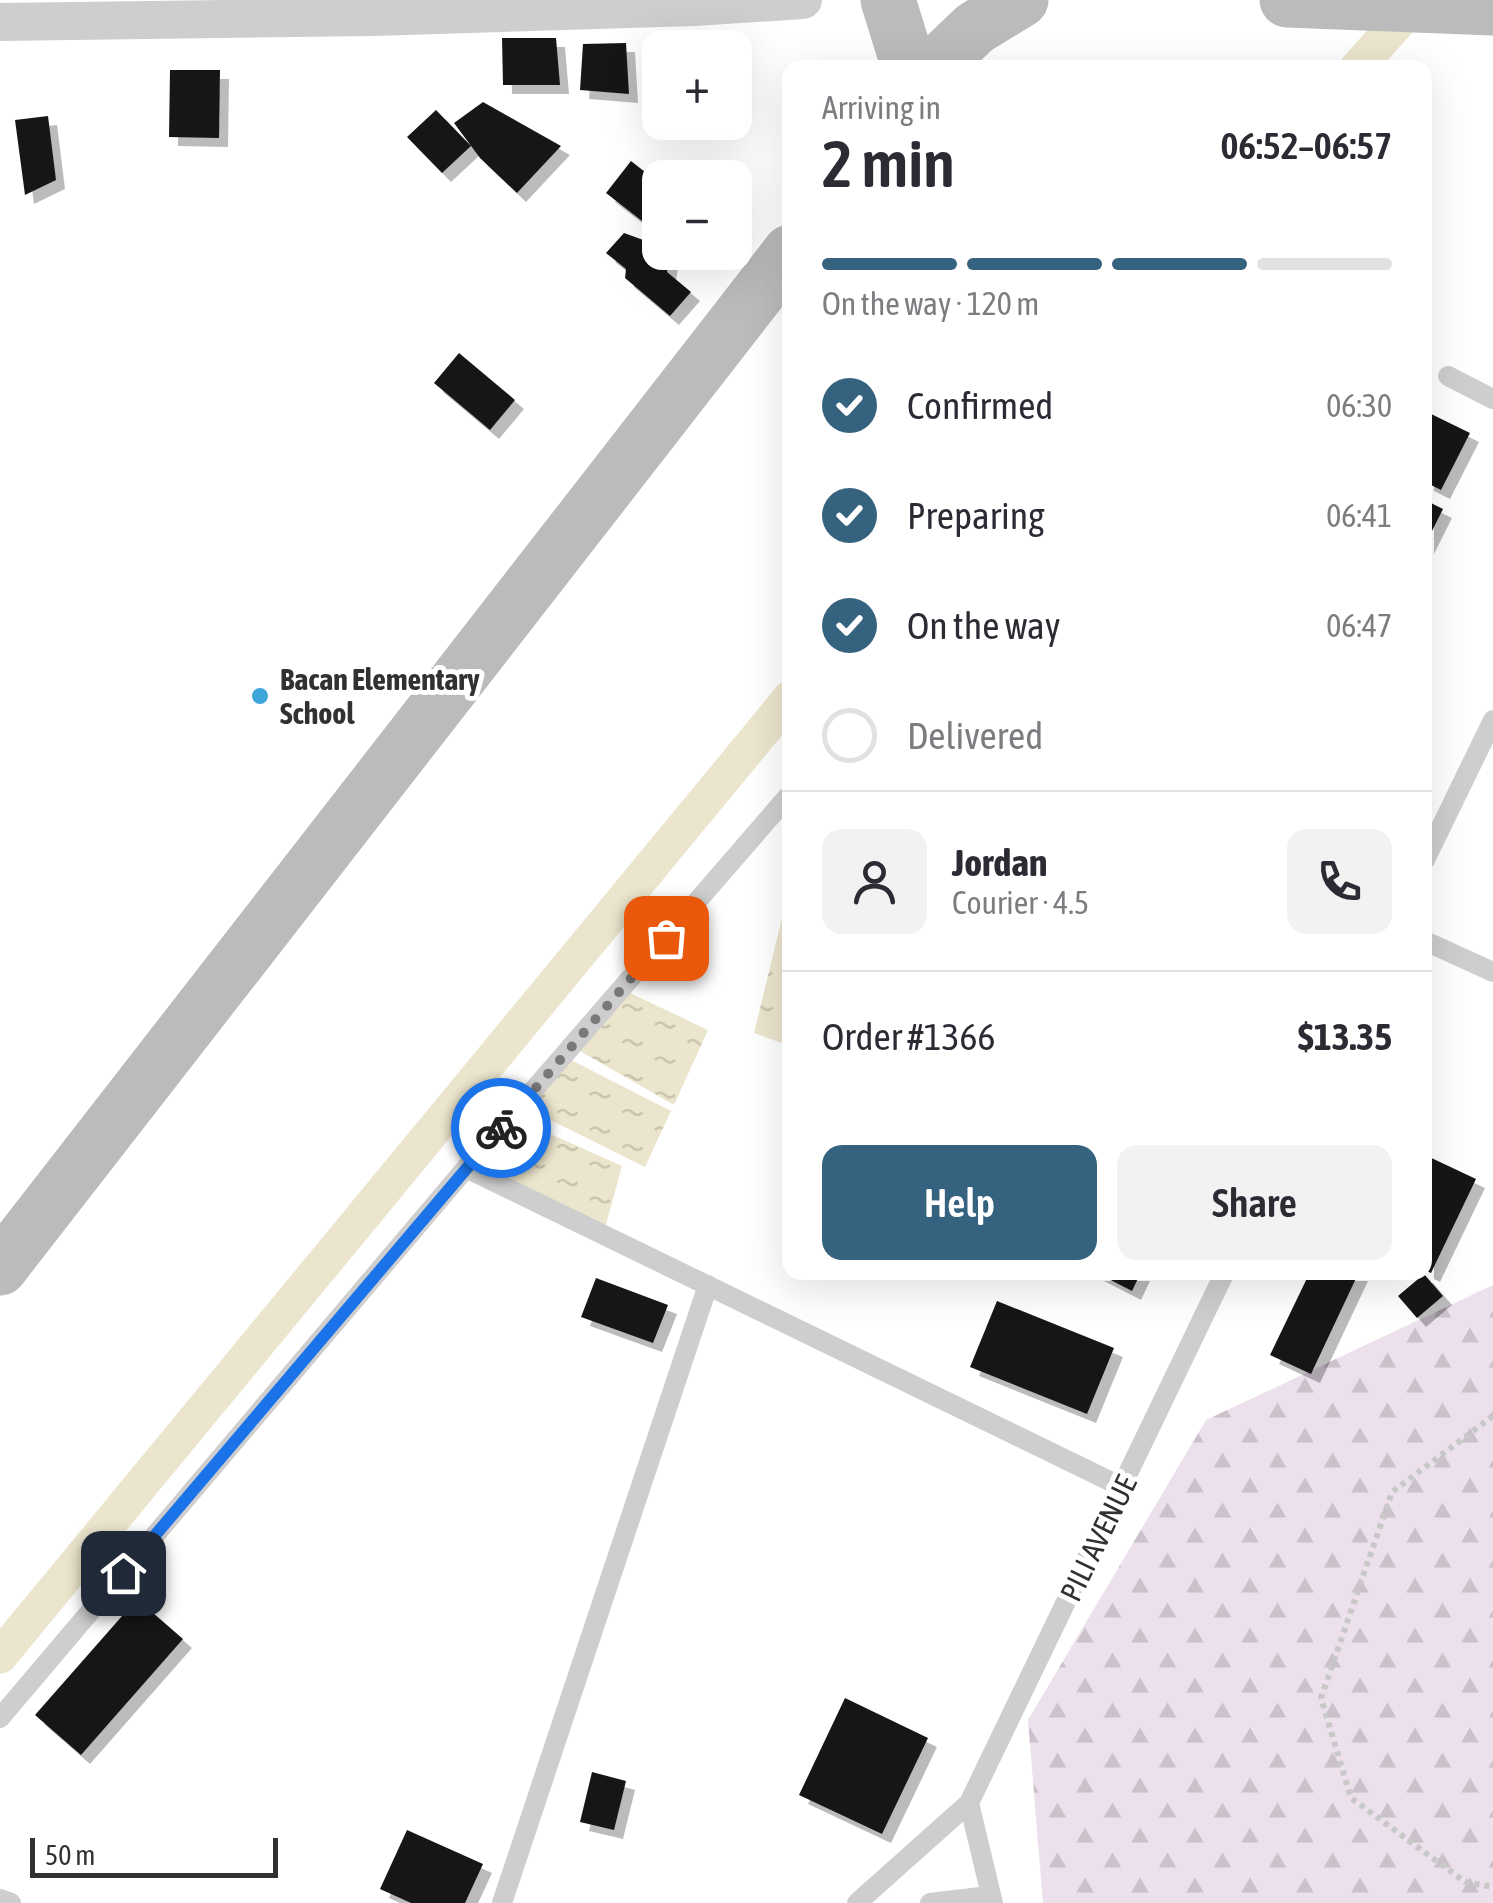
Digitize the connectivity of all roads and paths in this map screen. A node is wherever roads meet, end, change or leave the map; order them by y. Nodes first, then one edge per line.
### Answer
1 (803, 0) edge
2 (888, 0) edge
3 (1022, 0) edge
4 (1287, 0) edge
5 (695, 4) edge
6 (1467, 7) edge
7 (376, 9) edge
8 (42, 10) edge
9 (0, 22) edge
10 (907, 60) edge
11 (941, 60) edge
12 (782, 262) edge
13 (1448, 376) dead end
14 (1493, 399) edge
15 (1493, 720) edge
16 (782, 803) edge
17 (1432, 846) edge
18 (1432, 943) edge
19 (1493, 972) edge
20 (466, 1168) junction
21 (0, 1268) edge
22 (1222, 1280) edge
23 (708, 1286) junction
24 (1493, 1416) edge
25 (1122, 1488) junction
26 (0, 1718) edge
27 (969, 1803) junction
28 (1493, 1887) edge
29 (0, 1899) edge
30 (991, 1900) edge
31 (10, 1903) edge
32 (502, 1903) edge
33 (856, 1903) edge
34 (930, 1903) edge

1 - 5 street
2 - 10 main road
3 - 11 main road
4 - 6 main road
5 - 7 street
7 - 8 street
8 - 9 street
12 - 21 main road
13 - 14 lane
15 - 17 lane
16 - 20 lane
18 - 19 lane
20 - 23 lane
20 - 26 lane
22 - 25 lane, PILI AVENUE
23 - 25 lane
23 - 32 lane
24 - 28 path
25 - 27 lane, PILI AVENUE
27 - 30 lane
27 - 33 lane
29 - 31 lane
30 - 34 lane

